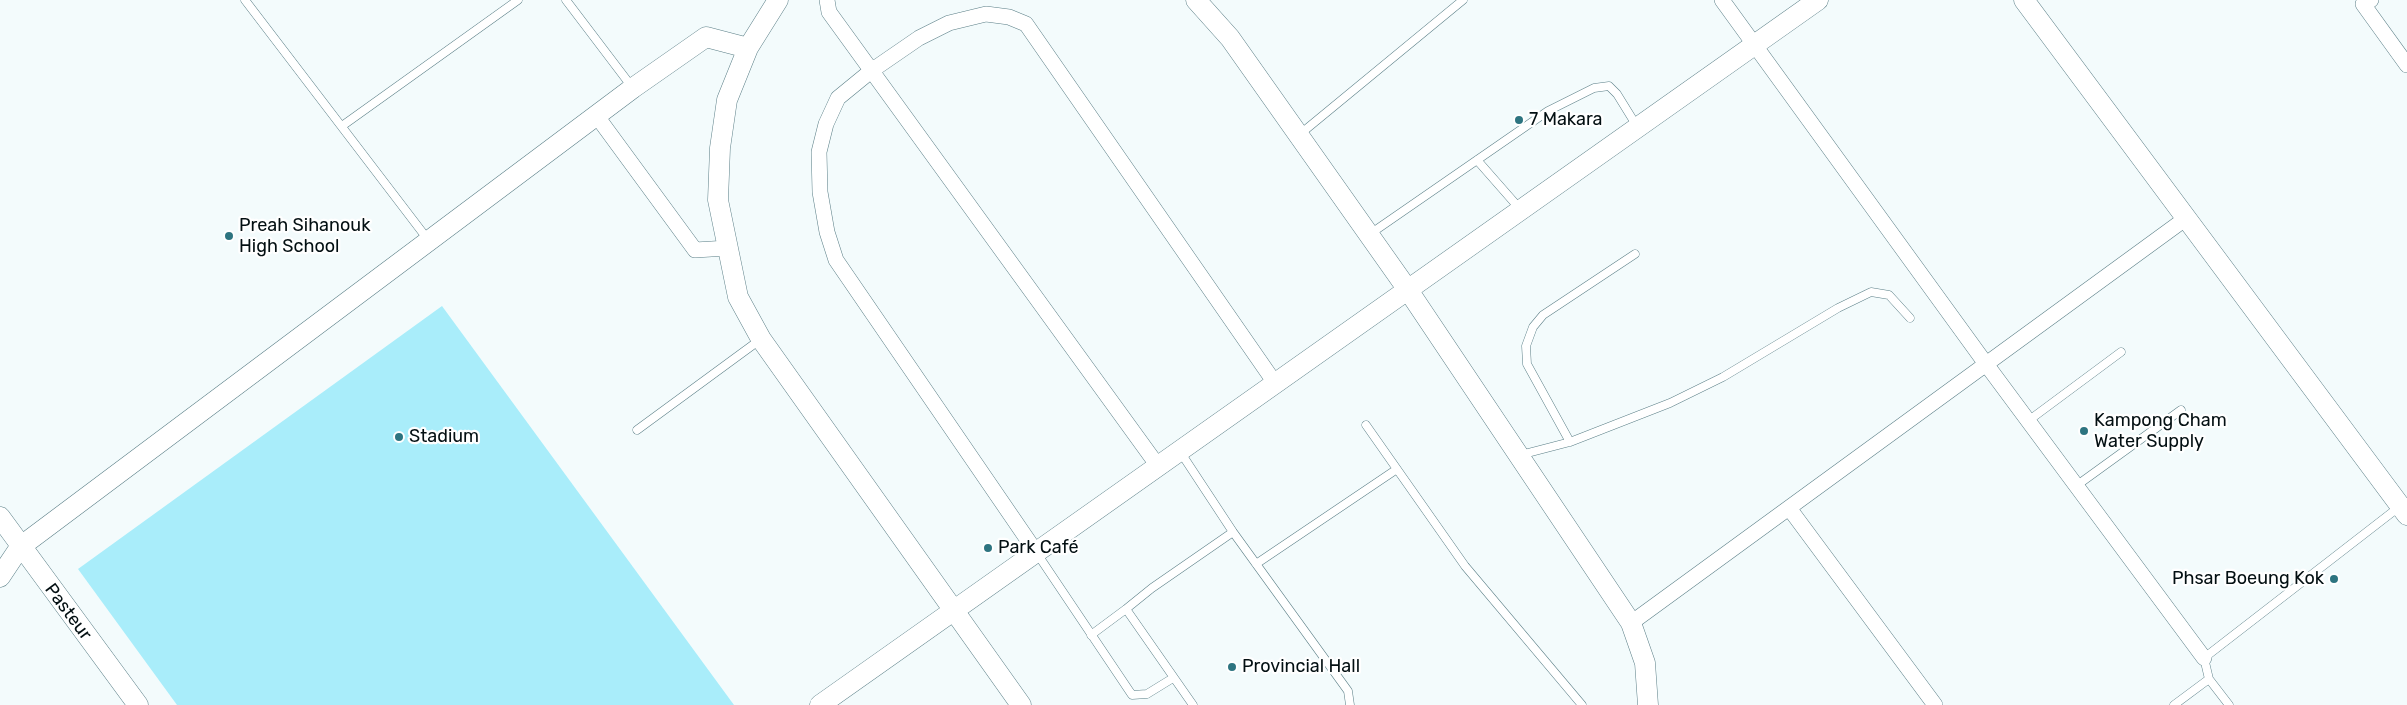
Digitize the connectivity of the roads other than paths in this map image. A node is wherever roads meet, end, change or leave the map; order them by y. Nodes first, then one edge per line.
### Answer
1 (246, 0) edge
2 (518, 0) edge
3 (566, 0) edge
4 (778, 0) edge
5 (827, 0) edge
6 (1196, 0) edge
7 (1464, 0) edge
8 (1722, 0) edge
9 (1818, 0) edge
10 (2024, 0) edge
11 (2365, 1) edge
12 (1754, 46) junction
13 (748, 48) junction
14 (2407, 65) edge
15 (871, 71) junction
16 (633, 88) junction
17 (596, 115) junction
18 (342, 126) junction
19 (1638, 128) junction
20 (1299, 135) junction
21 (1477, 160) junction
22 (1520, 210) junction
23 (2185, 219) junction
24 (1369, 235) junction
25 (429, 241) junction
26 (728, 248) junction
27 (1635, 254) dead end
28 (1408, 290) junction
29 (1910, 318) dead end
30 (761, 339) junction
31 (2121, 352) dead end
32 (1986, 364) junction
33 (1275, 384) junction
34 (2181, 410) dead end
35 (2028, 421) junction
36 (1366, 425) dead end
37 (637, 430) dead end
38 (1570, 442) junction
39 (1180, 451) junction
40 (1520, 455) junction
41 (1158, 466) junction
42 (1397, 469) junction
43 (2076, 486) junction
44 (1789, 508) junction
45 (2404, 511) edge
46 (0, 517) edge
47 (1233, 532) junction
48 (20, 547) junction
49 (1036, 552) junction
50 (1256, 564) junction
51 (0, 577) edge
52 (955, 610) junction
53 (1126, 610) junction
54 (1632, 623) junction
55 (1091, 635) junction
56 (2204, 658) junction
57 (1173, 678) junction
58 (2209, 679) junction
59 (138, 705) edge
60 (820, 705) edge
61 (1021, 705) edge
62 (1193, 705) edge
63 (1350, 705) edge
64 (1582, 705) edge
65 (1648, 705) edge
66 (1935, 705) edge
67 (2174, 705) edge
68 (2229, 705) edge

1 - 18 lane
2 - 18 lane
3 - 16 lane
4 - 13 street
5 - 15 street
6 - 20 street
7 - 20 lane
8 - 12 street
9 - 12 street
10 - 23 street
11 - 14 street
12 - 19 street
12 - 32 street
13 - 16 street
13 - 26 street
15 - 33 street
15 - 41 street
15 - 49 street
16 - 17 street
17 - 25 street
17 - 26 street
18 - 25 lane
19 - 21 lane
19 - 22 street
20 - 24 street
21 - 22 lane
21 - 24 lane
22 - 28 street
23 - 32 street
23 - 45 street
24 - 28 street
25 - 48 street
26 - 30 street
27 - 38 lane
28 - 33 street
28 - 40 street
29 - 38 lane
30 - 37 lane
30 - 52 street
31 - 35 lane
32 - 35 street
32 - 44 street
33 - 39 street
34 - 43 lane
35 - 43 street
36 - 42 lane
38 - 40 lane
39 - 41 street
39 - 47 lane
40 - 54 street
41 - 49 street
42 - 50 lane
42 - 64 lane
43 - 56 street
44 - 54 street
44 - 66 street
45 - 56 lane
46 - 48 street, Pasteur
47 - 50 lane
47 - 53 lane
48 - 51 street
48 - 59 street, Pasteur
49 - 52 street
49 - 55 lane
50 - 63 lane
52 - 60 street
52 - 61 street
53 - 55 lane
53 - 57 lane
54 - 65 street
55 - 57 lane
56 - 58 lane
57 - 62 lane
58 - 67 lane
58 - 68 lane

